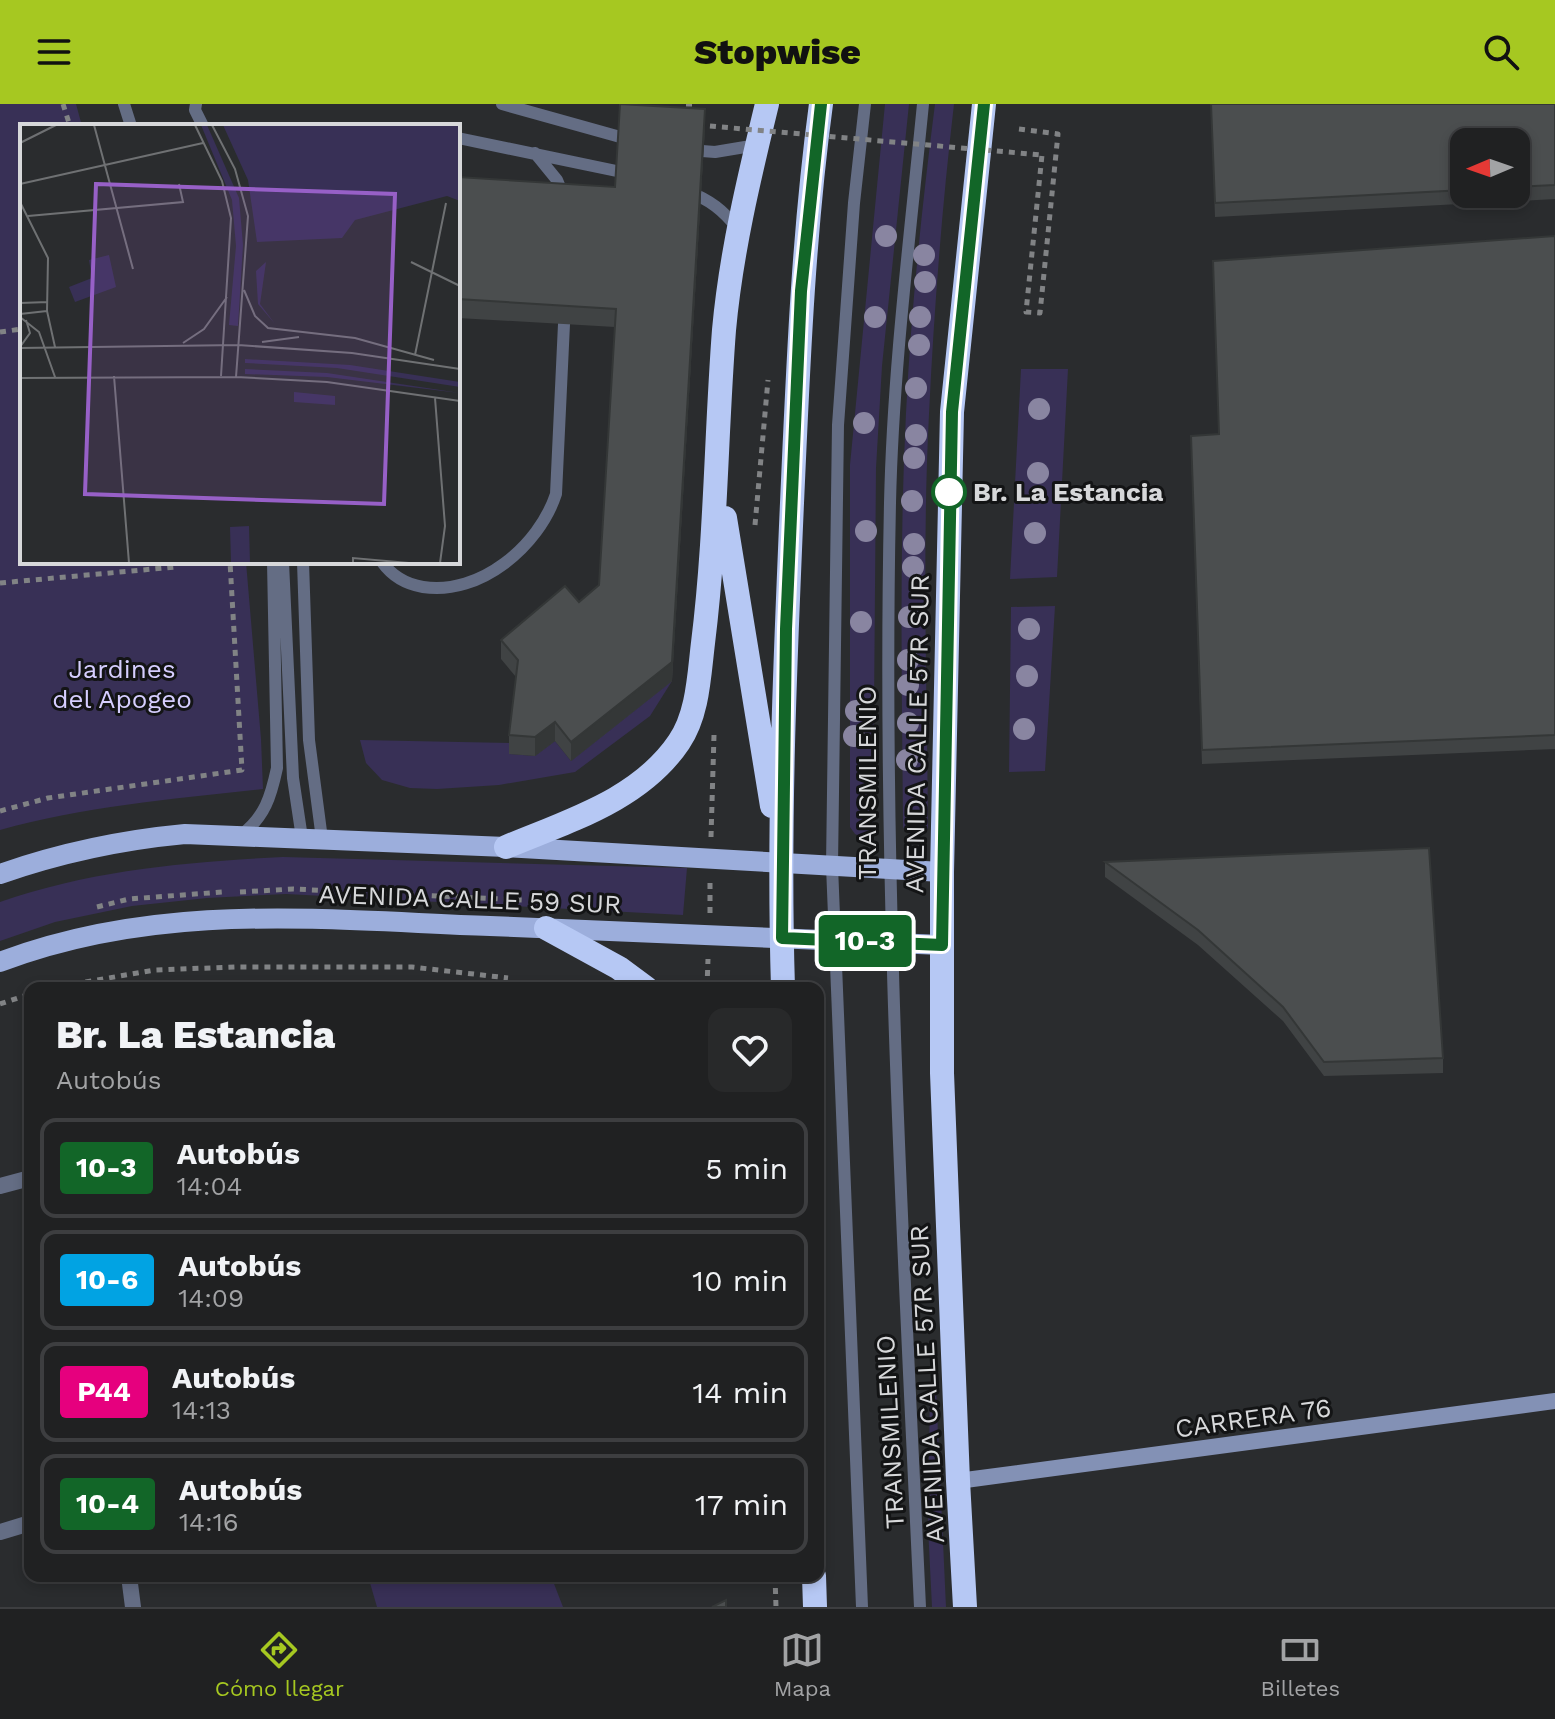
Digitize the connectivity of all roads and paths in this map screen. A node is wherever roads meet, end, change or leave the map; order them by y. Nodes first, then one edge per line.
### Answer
1 (63, 104) edge
2 (124, 104) edge
3 (196, 104) edge
4 (502, 104) edge
5 (686, 104) edge
6 (692, 104) edge
7 (767, 104) edge
8 (821, 104) edge
9 (865, 104) edge
10 (923, 104) edge
11 (984, 104) edge
12 (69, 124) edge
13 (130, 124) edge
14 (202, 124) edge
15 (696, 125) edge
16 (1019, 129) dead end
17 (460, 138) edge
18 (646, 144) edge
19 (757, 145) junction
20 (680, 149) edge
21 (535, 153) junction
22 (650, 178) edge
23 (676, 186) edge
24 (566, 202) edge
25 (738, 230) junction
26 (564, 324) edge
27 (20, 329) edge
28 (0, 332) edge
29 (718, 465) junction
30 (174, 564) edge
31 (230, 564) edge
32 (273, 564) edge
33 (283, 564) edge
34 (303, 564) edge
35 (383, 564) edge
36 (0, 583) edge
37 (0, 811) edge
38 (241, 835) junction
39 (312, 839) junction
40 (506, 847) junction
41 (782, 863) junction
42 (832, 866) junction
43 (889, 869) junction
44 (942, 872) junction
45 (0, 874) edge
46 (546, 928) junction
47 (782, 938) junction
48 (835, 940) junction
49 (891, 943) junction
50 (942, 945) junction
51 (0, 962) edge
52 (508, 978) dead end
53 (85, 982) edge
54 (638, 982) edge
55 (783, 982) edge
56 (24, 996) edge
57 (0, 1004) edge
58 (24, 1180) edge
59 (0, 1186) edge
60 (1555, 1401) edge
61 (958, 1481) junction
62 (24, 1525) edge
63 (0, 1532) edge
64 (130, 1582) edge
65 (775, 1582) edge
66 (814, 1582) edge
67 (133, 1607) edge
68 (776, 1607) edge
69 (815, 1607) edge
70 (862, 1607) edge
71 (920, 1607) edge
72 (965, 1607) edge

1 - 12 path
2 - 13 lane
3 - 14 lane
4 - 18 lane
5 - 6 path
7 - 19 highway
8 - 41 highway
9 - 42 lane, TRANSMILENIO
10 - 43 lane, TRANSMILENIO
11 - 44 highway, AVENIDA CALLE 57R SUR
15 - 16 path, bridge
17 - 21 lane
19 - 20 lane
19 - 25 highway
21 - 22 lane
21 - 24 lane
23 - 25 lane
25 - 29 highway
26 - 35 lane
27 - 28 path
29 - 40 highway
29 - 41 highway
30 - 36 path
31 - 37 path
32 - 38 lane
33 - 39 lane
34 - 39 lane
38 - 39 main road, AVENIDA CALLE 59 SUR
38 - 45 main road, AVENIDA CALLE 59 SUR
39 - 40 main road, AVENIDA CALLE 59 SUR
40 - 41 main road, AVENIDA CALLE 59 SUR
41 - 42 main road, AVENIDA CALLE 59 SUR
41 - 47 highway
42 - 43 main road, AVENIDA CALLE 59 SUR
42 - 48 lane, TRANSMILENIO
43 - 44 main road, AVENIDA CALLE 59 SUR
43 - 49 lane, TRANSMILENIO
44 - 50 highway, AVENIDA CALLE 57R SUR
46 - 47 main road, AVENIDA CALLE 59 SUR
46 - 51 main road, AVENIDA CALLE 59 SUR
46 - 54 highway
47 - 48 main road, AVENIDA CALLE 59 SUR
47 - 55 highway
48 - 49 main road, AVENIDA CALLE 59 SUR
48 - 70 lane, TRANSMILENIO
49 - 50 main road, AVENIDA CALLE 59 SUR
49 - 71 lane, TRANSMILENIO
50 - 61 highway, AVENIDA CALLE 57R SUR
52 - 53 path
56 - 57 path
58 - 59 street
60 - 61 street, CARRERA 76
61 - 72 highway, AVENIDA CALLE 57R SUR
62 - 63 street
64 - 67 street
65 - 68 path
66 - 69 highway

